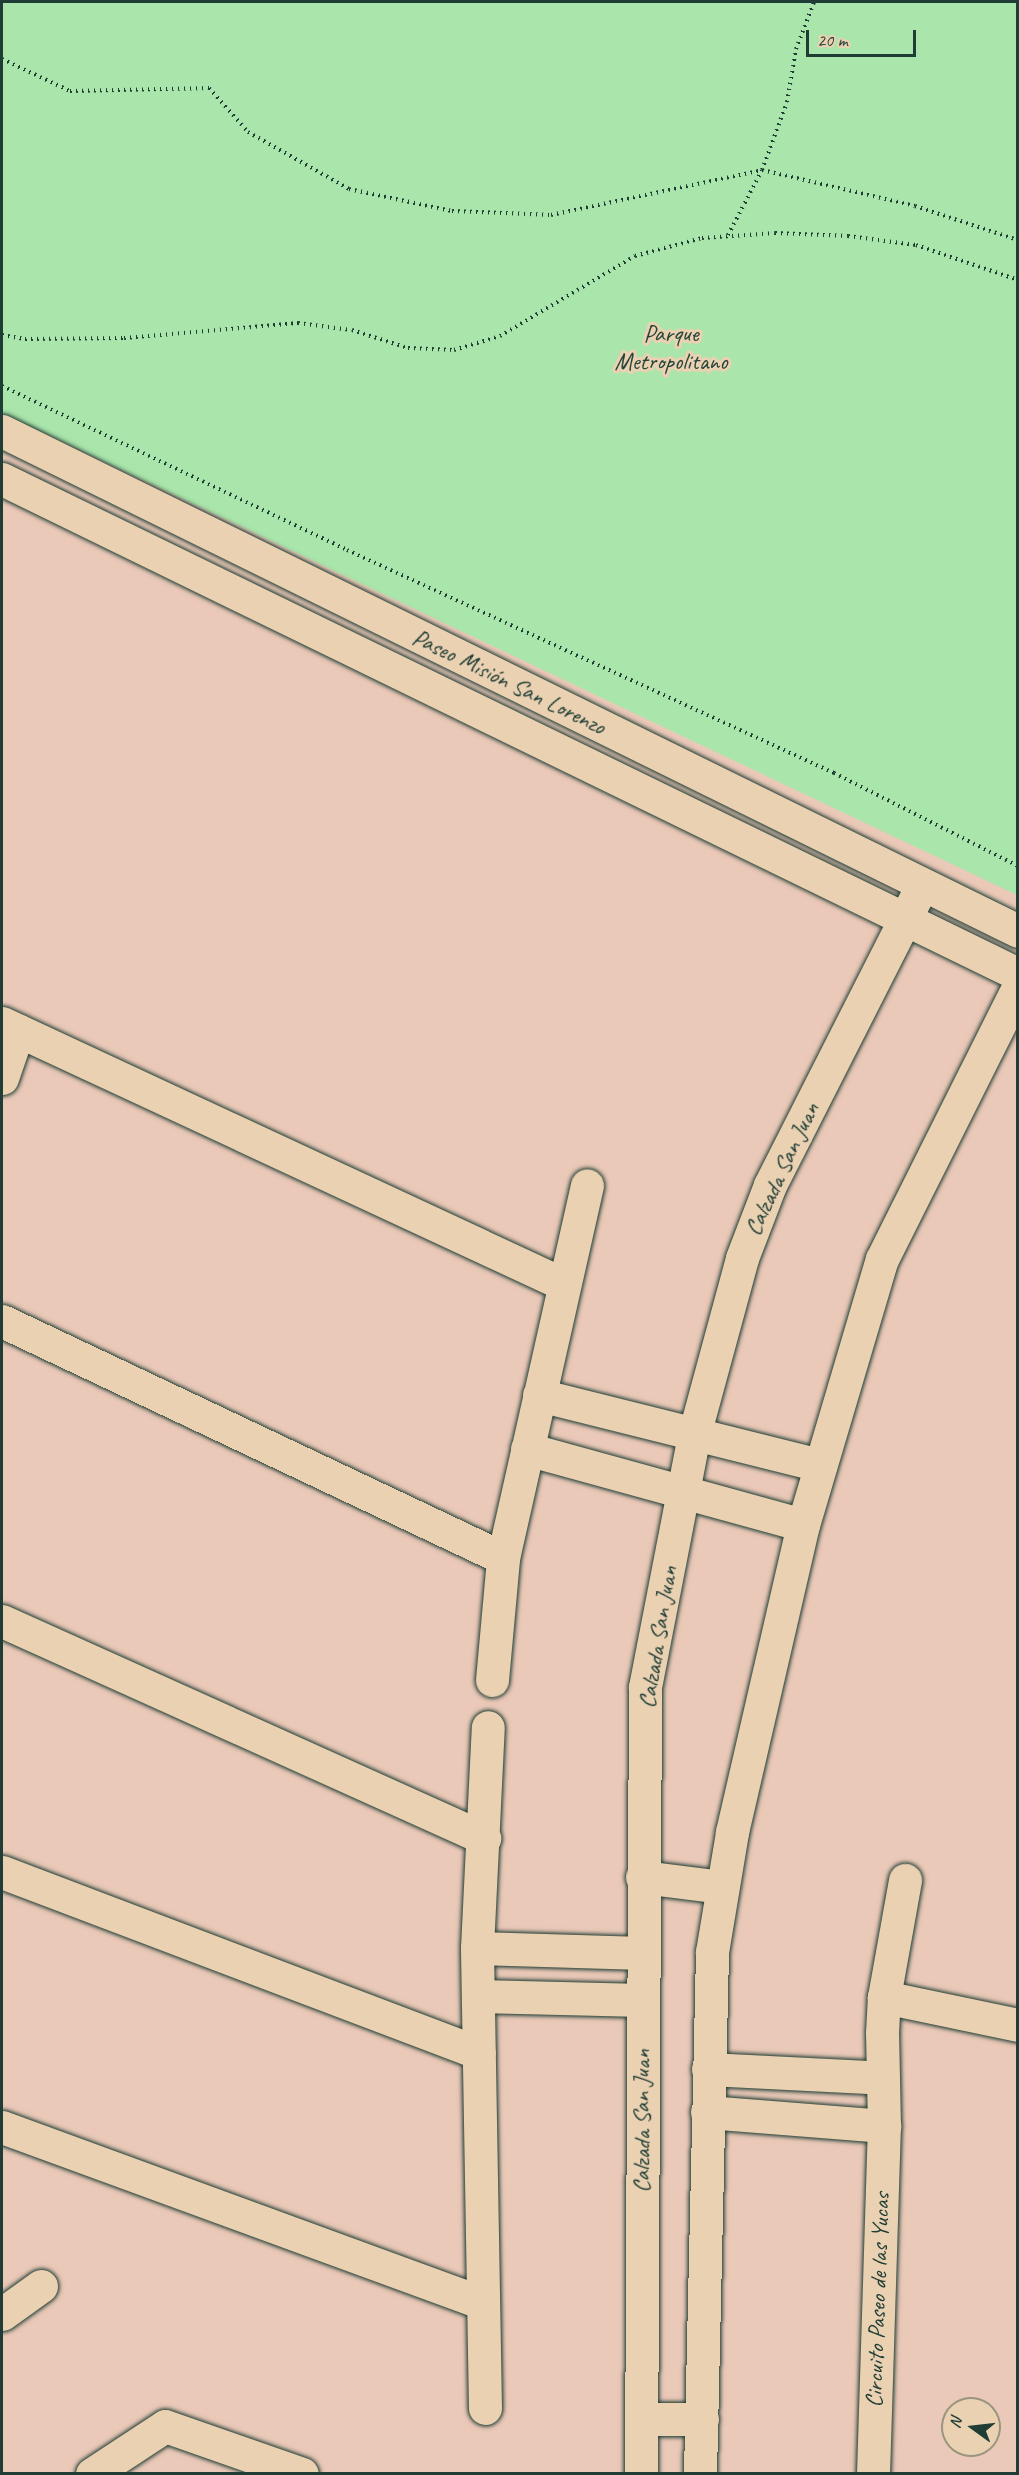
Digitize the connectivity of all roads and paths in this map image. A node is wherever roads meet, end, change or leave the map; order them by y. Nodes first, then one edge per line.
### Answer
1 (814, 2) edge
2 (2, 59) edge
3 (762, 170) junction
4 (728, 236) junction
5 (1017, 240) edge
6 (1017, 280) edge
7 (2, 335) edge
8 (2, 386) edge
9 (2, 431) edge
10 (2, 478) edge
11 (1017, 866) edge
12 (922, 886) junction
13 (905, 921) junction
14 (1017, 932) edge
15 (1017, 974) edge
16 (1017, 987) edge
17 (10, 1027) edge
18 (2, 1078) edge
19 (587, 1185) dead end
20 (563, 1284) junction
21 (2, 1321) edge
22 (539, 1395) junction
23 (694, 1435) junction
24 (527, 1449) junction
25 (820, 1465) junction
26 (683, 1495) junction
27 (803, 1526) junction
28 (503, 1557) junction
29 (2, 1621) edge
30 (492, 1680) dead end
31 (488, 1727) dead end
32 (484, 1838) junction
33 (2, 1872) edge
34 (642, 1877) junction
35 (905, 1880) dead end
36 (722, 1887) junction
37 (477, 1948) junction
38 (643, 1953) junction
39 (478, 1996) junction
40 (884, 1997) junction
41 (643, 2000) junction
42 (1017, 2025) edge
43 (479, 2053) junction
44 (708, 2069) junction
45 (883, 2078) junction
46 (707, 2112) junction
47 (884, 2126) junction
48 (2, 2127) edge
49 (41, 2286) dead end
50 (483, 2303) junction
51 (2, 2314) edge
52 (484, 2408) dead end
53 (642, 2419) junction
54 (702, 2419) junction
55 (92, 2474) edge
56 (302, 2474) edge
57 (641, 2474) edge
58 (700, 2474) edge
59 (873, 2474) edge

1 - 3 path
2 - 3 path
3 - 4 path
3 - 5 path
4 - 6 path
4 - 7 path
8 - 11 path
9 - 12 street, Paseo Misión San Lorenzo
10 - 13 street, Paseo Misión San Lorenzo
12 - 13 street, Calzada San Juan
12 - 14 street, Paseo Misión San Lorenzo
13 - 15 street, Paseo Misión San Lorenzo
13 - 23 street, Calzada San Juan
16 - 25 street
17 - 18 street
17 - 20 street
19 - 20 street
20 - 22 street
21 - 28 street
22 - 23 street
22 - 24 street
23 - 25 street
23 - 26 street, Calzada San Juan
24 - 26 street
24 - 28 street
25 - 27 street
26 - 27 street
26 - 34 street, Calzada San Juan
27 - 36 street
28 - 30 street
29 - 32 street
31 - 32 street
32 - 37 street
33 - 43 street
34 - 36 street
34 - 38 street, Calzada San Juan
35 - 40 street, Circuito Paseo de las Yucas
36 - 44 street
37 - 38 street
37 - 39 street
38 - 41 street, Calzada San Juan
39 - 41 street
39 - 43 street
40 - 42 street
40 - 45 street, Circuito Paseo de las Yucas
41 - 53 street, Calzada San Juan
43 - 50 street
44 - 45 street
44 - 46 street
45 - 47 street, Circuito Paseo de las Yucas
46 - 47 street
46 - 54 street
47 - 59 street, Circuito Paseo de las Yucas
48 - 50 street
49 - 51 street
50 - 52 street
53 - 54 street
53 - 57 street, Calzada San Juan
54 - 58 street
55 - 56 street

